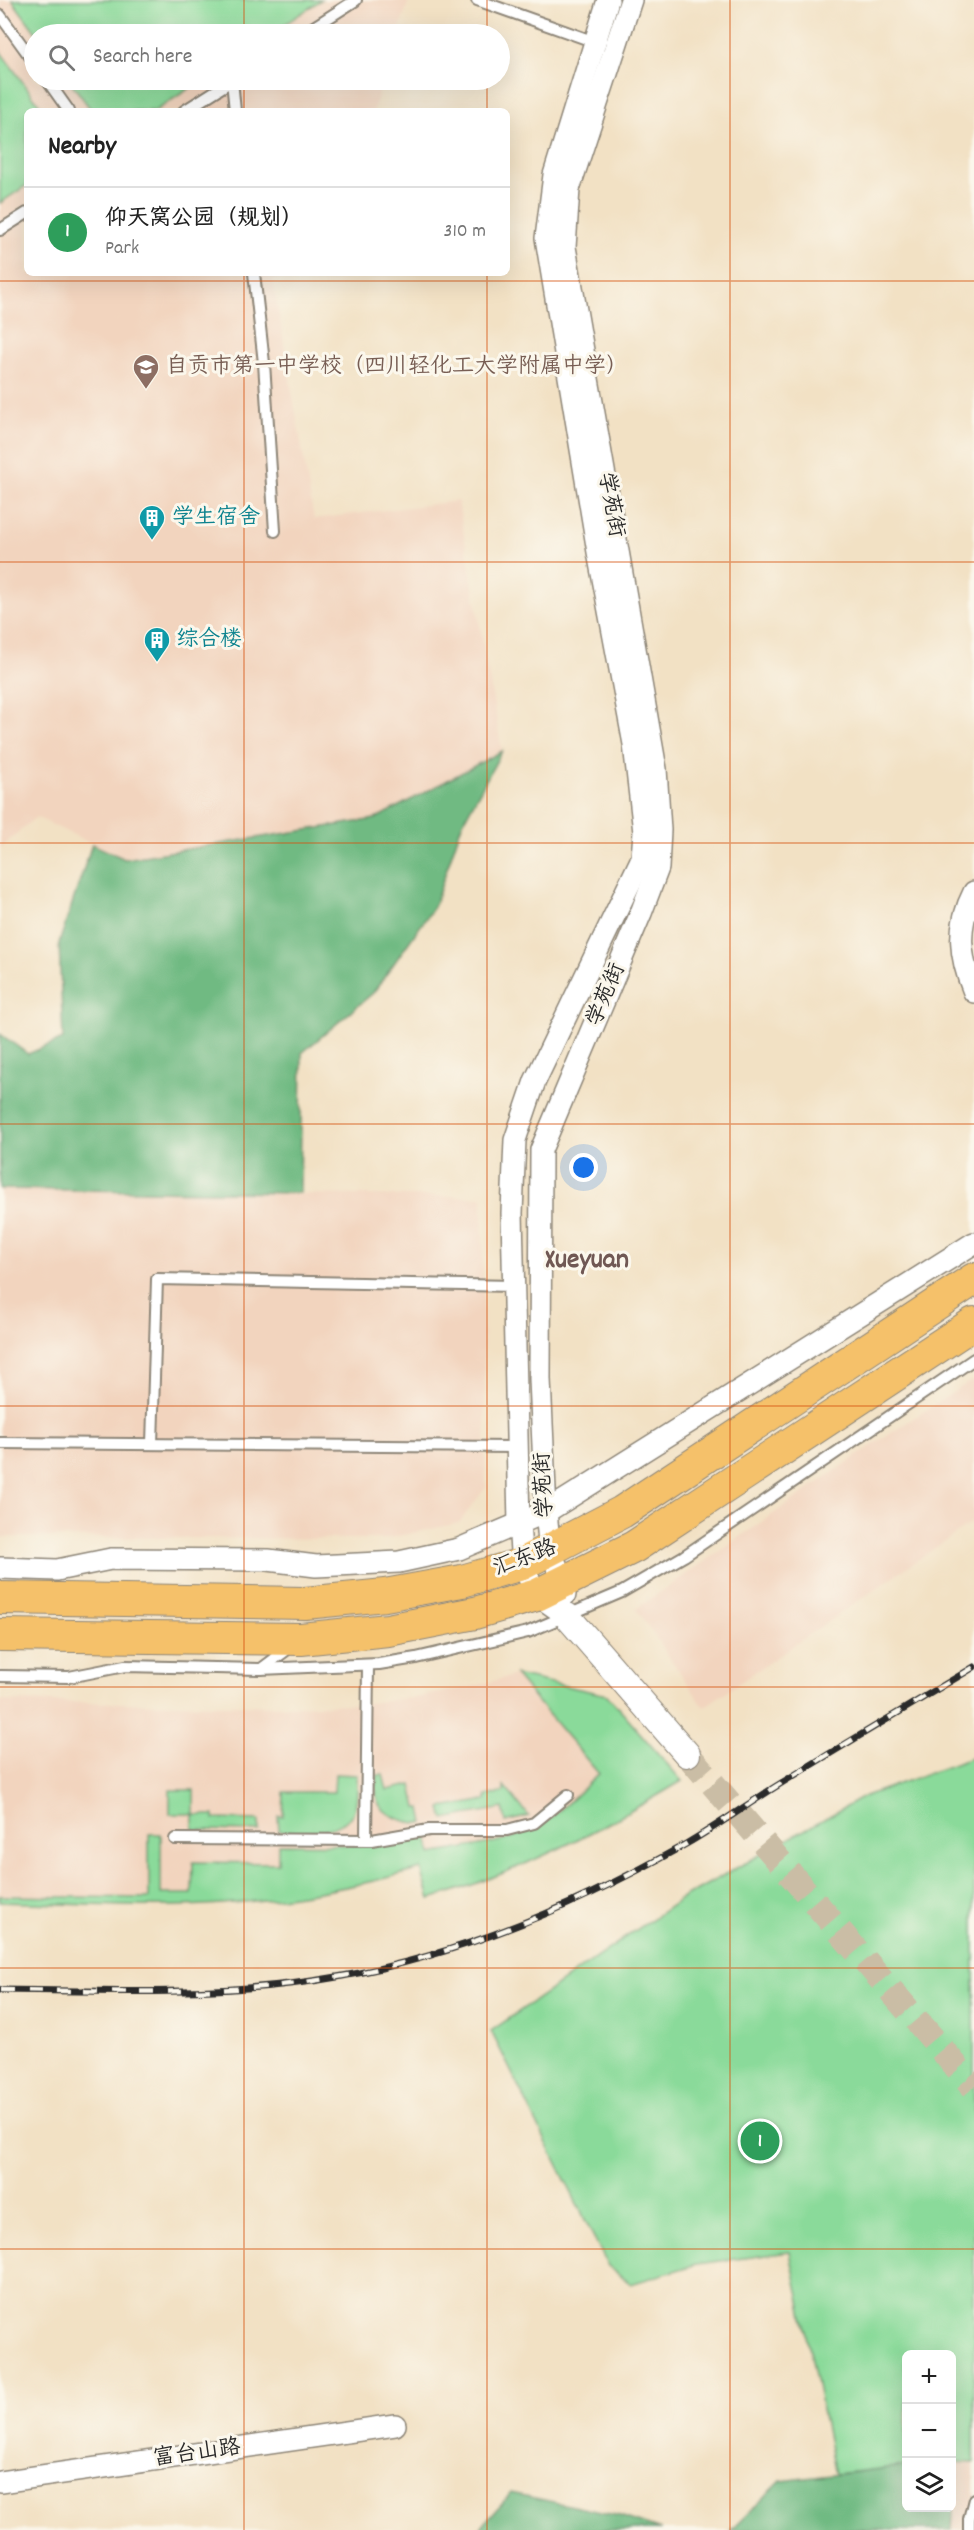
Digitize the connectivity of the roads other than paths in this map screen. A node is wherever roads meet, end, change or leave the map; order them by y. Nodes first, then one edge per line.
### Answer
1 (356, 0) edge
2 (477, 0) edge
3 (608, 0) edge
4 (631, 0) edge
5 (0, 15) edge
6 (319, 24) edge
7 (595, 42) junction
8 (24, 48) edge
9 (54, 90) edge
10 (217, 90) edge
11 (234, 90) edge
12 (67, 108) edge
13 (189, 108) edge
14 (235, 108) edge
15 (24, 215) edge
16 (0, 230) edge
17 (254, 276) edge
18 (275, 531) dead end
19 (974, 892) edge
20 (974, 992) edge
21 (974, 1243) edge
22 (974, 1279) edge
23 (514, 1286) junction
24 (974, 1323) edge
25 (974, 1359) edge
26 (0, 1443) edge
27 (152, 1444) junction
28 (517, 1447) junction
29 (546, 1512) junction
30 (519, 1524) junction
31 (550, 1551) junction
32 (522, 1564) junction
33 (0, 1568) edge
34 (551, 1589) junction
35 (0, 1598) edge
36 (567, 1616) junction
37 (0, 1635) edge
38 (301, 1639) junction
39 (368, 1665) junction
40 (260, 1669) junction
41 (0, 1676) edge
42 (687, 1754) tunnel mouth
43 (568, 1795) dead end
44 (175, 1839) dead end
45 (366, 1840) junction
46 (395, 2425) dead end
47 (0, 2482) edge
48 (974, 2499) edge
49 (969, 2530) edge

1 - 6 lane
2 - 7 lane
3 - 7 street, 学苑街
4 - 29 street, 学苑街
5 - 8 lane
7 - 23 street, 学苑街
9 - 12 lane
10 - 13 lane
11 - 14 lane
15 - 16 lane
17 - 18 lane
19 - 20 street
21 - 29 street
22 - 31 main road, 汇东路
23 - 27 lane
23 - 28 street, 学苑街
24 - 34 main road, 汇东路
25 - 36 lane
26 - 27 lane
27 - 28 lane
28 - 30 street, 学苑街
29 - 30 street
29 - 31 street, 学苑街
30 - 32 street, 学苑街
30 - 33 street
31 - 32 main road, 汇东路
31 - 34 street, 学苑街
32 - 34 street, 学苑街
32 - 35 main road, 汇东路
34 - 36 street, 学苑街
34 - 38 main road, 汇东路
36 - 39 lane
36 - 42 street
37 - 38 main road, 汇东路
38 - 40 lane
39 - 40 lane
39 - 45 lane
40 - 41 lane
43 - 45 lane
44 - 45 lane
46 - 47 street, 富台山路
48 - 49 lane

